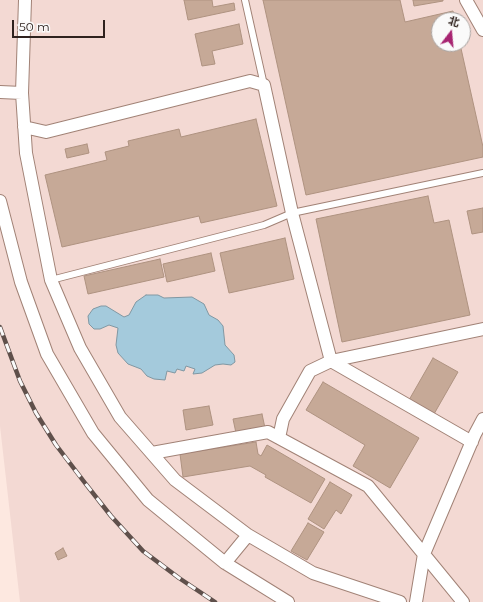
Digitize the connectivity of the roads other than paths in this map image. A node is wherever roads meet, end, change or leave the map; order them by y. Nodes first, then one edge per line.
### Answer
1 (25, 0) edge
2 (245, 0) edge
3 (466, 0) edge
4 (482, 28) edge
5 (483, 40) edge
6 (264, 85) junction
7 (0, 92) edge
8 (22, 93) junction
9 (24, 127) junction
10 (483, 173) edge
11 (0, 201) edge
12 (292, 213) junction
13 (51, 280) junction
14 (483, 329) edge
15 (331, 361) junction
16 (483, 419) edge
17 (279, 438) junction
18 (472, 442) junction
19 (152, 453) junction
20 (248, 535) junction
21 (424, 554) junction
22 (224, 563) junction
23 (288, 602) edge
24 (400, 602) edge
25 (416, 602) edge
26 (463, 602) edge

1 - 8 street
2 - 6 lane
3 - 4 street
4 - 5 street
6 - 9 street
6 - 12 street
7 - 8 street
8 - 9 street
9 - 13 street
10 - 12 lane
11 - 22 street
12 - 13 lane
12 - 15 street
13 - 19 street
14 - 15 street
15 - 17 street
15 - 18 street
16 - 18 street
17 - 19 street
17 - 21 street
18 - 21 street
19 - 20 street
20 - 22 street
20 - 24 street
21 - 25 street
21 - 26 street
22 - 23 street

